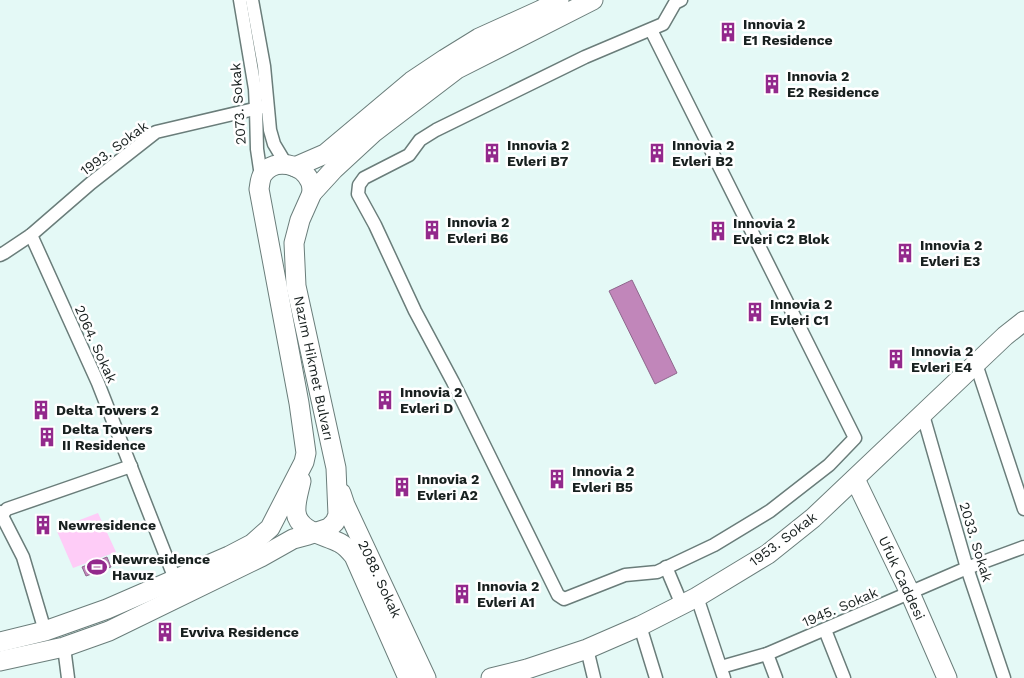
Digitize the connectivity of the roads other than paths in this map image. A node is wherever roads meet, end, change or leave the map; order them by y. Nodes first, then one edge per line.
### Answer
1 (240, 0) edge
2 (252, 0) edge
3 (559, 0) edge
4 (593, 0) edge
5 (681, 0) edge
6 (651, 30) junction
7 (262, 108) junction
8 (290, 165) junction
9 (261, 176) junction
10 (312, 193) junction
11 (31, 235) junction
12 (0, 255) edge
13 (1024, 321) edge
14 (976, 364) junction
15 (922, 415) junction
16 (304, 462) junction
17 (130, 466) junction
18 (337, 478) junction
19 (855, 479) junction
20 (1024, 509) edge
21 (1, 514) edge
22 (316, 533) junction
23 (1024, 546) edge
24 (666, 567) junction
25 (967, 568) junction
26 (175, 579) junction
27 (910, 593) junction
28 (689, 601) junction
29 (640, 626) junction
30 (825, 630) junction
31 (46, 631) junction
32 (0, 642) edge
33 (64, 647) junction
34 (587, 649) junction
35 (768, 654) junction
36 (0, 662) edge
37 (528, 673) edge
38 (722, 673) edge
39 (68, 678) edge
40 (408, 678) edge
41 (426, 678) edge
42 (491, 678) edge
43 (594, 678) edge
44 (656, 678) edge
45 (776, 678) edge
46 (844, 678) edge
47 (946, 678) edge
48 (1004, 678) edge

1 - 7 street, 2073. Sokak
2 - 7 street, 2073. Sokak
3 - 8 main road
4 - 10 main road, Nazım Hikmet Bulvarı
5 - 6 street
6 - 24 street
6 - 24 street
7 - 8 street, 2073. Sokak
7 - 9 street, 2073. Sokak
7 - 11 street, 1993. Sokak
8 - 9 main road
8 - 10 main road
9 - 16 main road, Nazım Hikmet Bulvarı
10 - 18 main road, Nazım Hikmet Bulvarı
11 - 12 street, 1993. Sokak
11 - 17 street, 2064. Sokak
13 - 14 main road, 1953. Sokak
14 - 15 main road, 1953. Sokak
14 - 20 street
15 - 19 main road, 1953. Sokak
15 - 25 street, 2033. Sokak
16 - 22 main road
16 - 26 main road, Nazım Hikmet Bulvarı
17 - 21 street
17 - 26 street, 2064. Sokak
18 - 22 main road, Nazım Hikmet Bulvarı
18 - 41 main road, 2088. Sokak
19 - 27 main road, Ufuk Caddesi
19 - 28 main road, 1953. Sokak
21 - 31 street
22 - 33 main road, Nazım Hikmet Bulvarı
22 - 40 main road
23 - 25 street, 1945. Sokak
24 - 28 street, 1945. Sokak
25 - 27 street, 1945. Sokak
25 - 48 street, 2033. Sokak
26 - 31 main road, Nazım Hikmet Bulvarı
27 - 30 street, 1945. Sokak
27 - 47 main road, Ufuk Caddesi
28 - 29 main road, 1953. Sokak
28 - 38 street, 1945. Sokak
29 - 34 main road, 1953. Sokak
29 - 44 street
30 - 35 street, 1945. Sokak
30 - 46 street
31 - 32 main road, Nazım Hikmet Bulvarı
33 - 36 main road, Nazım Hikmet Bulvarı
33 - 39 street
34 - 37 main road, 1953. Sokak
34 - 43 street
35 - 38 street, 1945. Sokak
35 - 45 street
37 - 42 main road, 1953. Sokak

